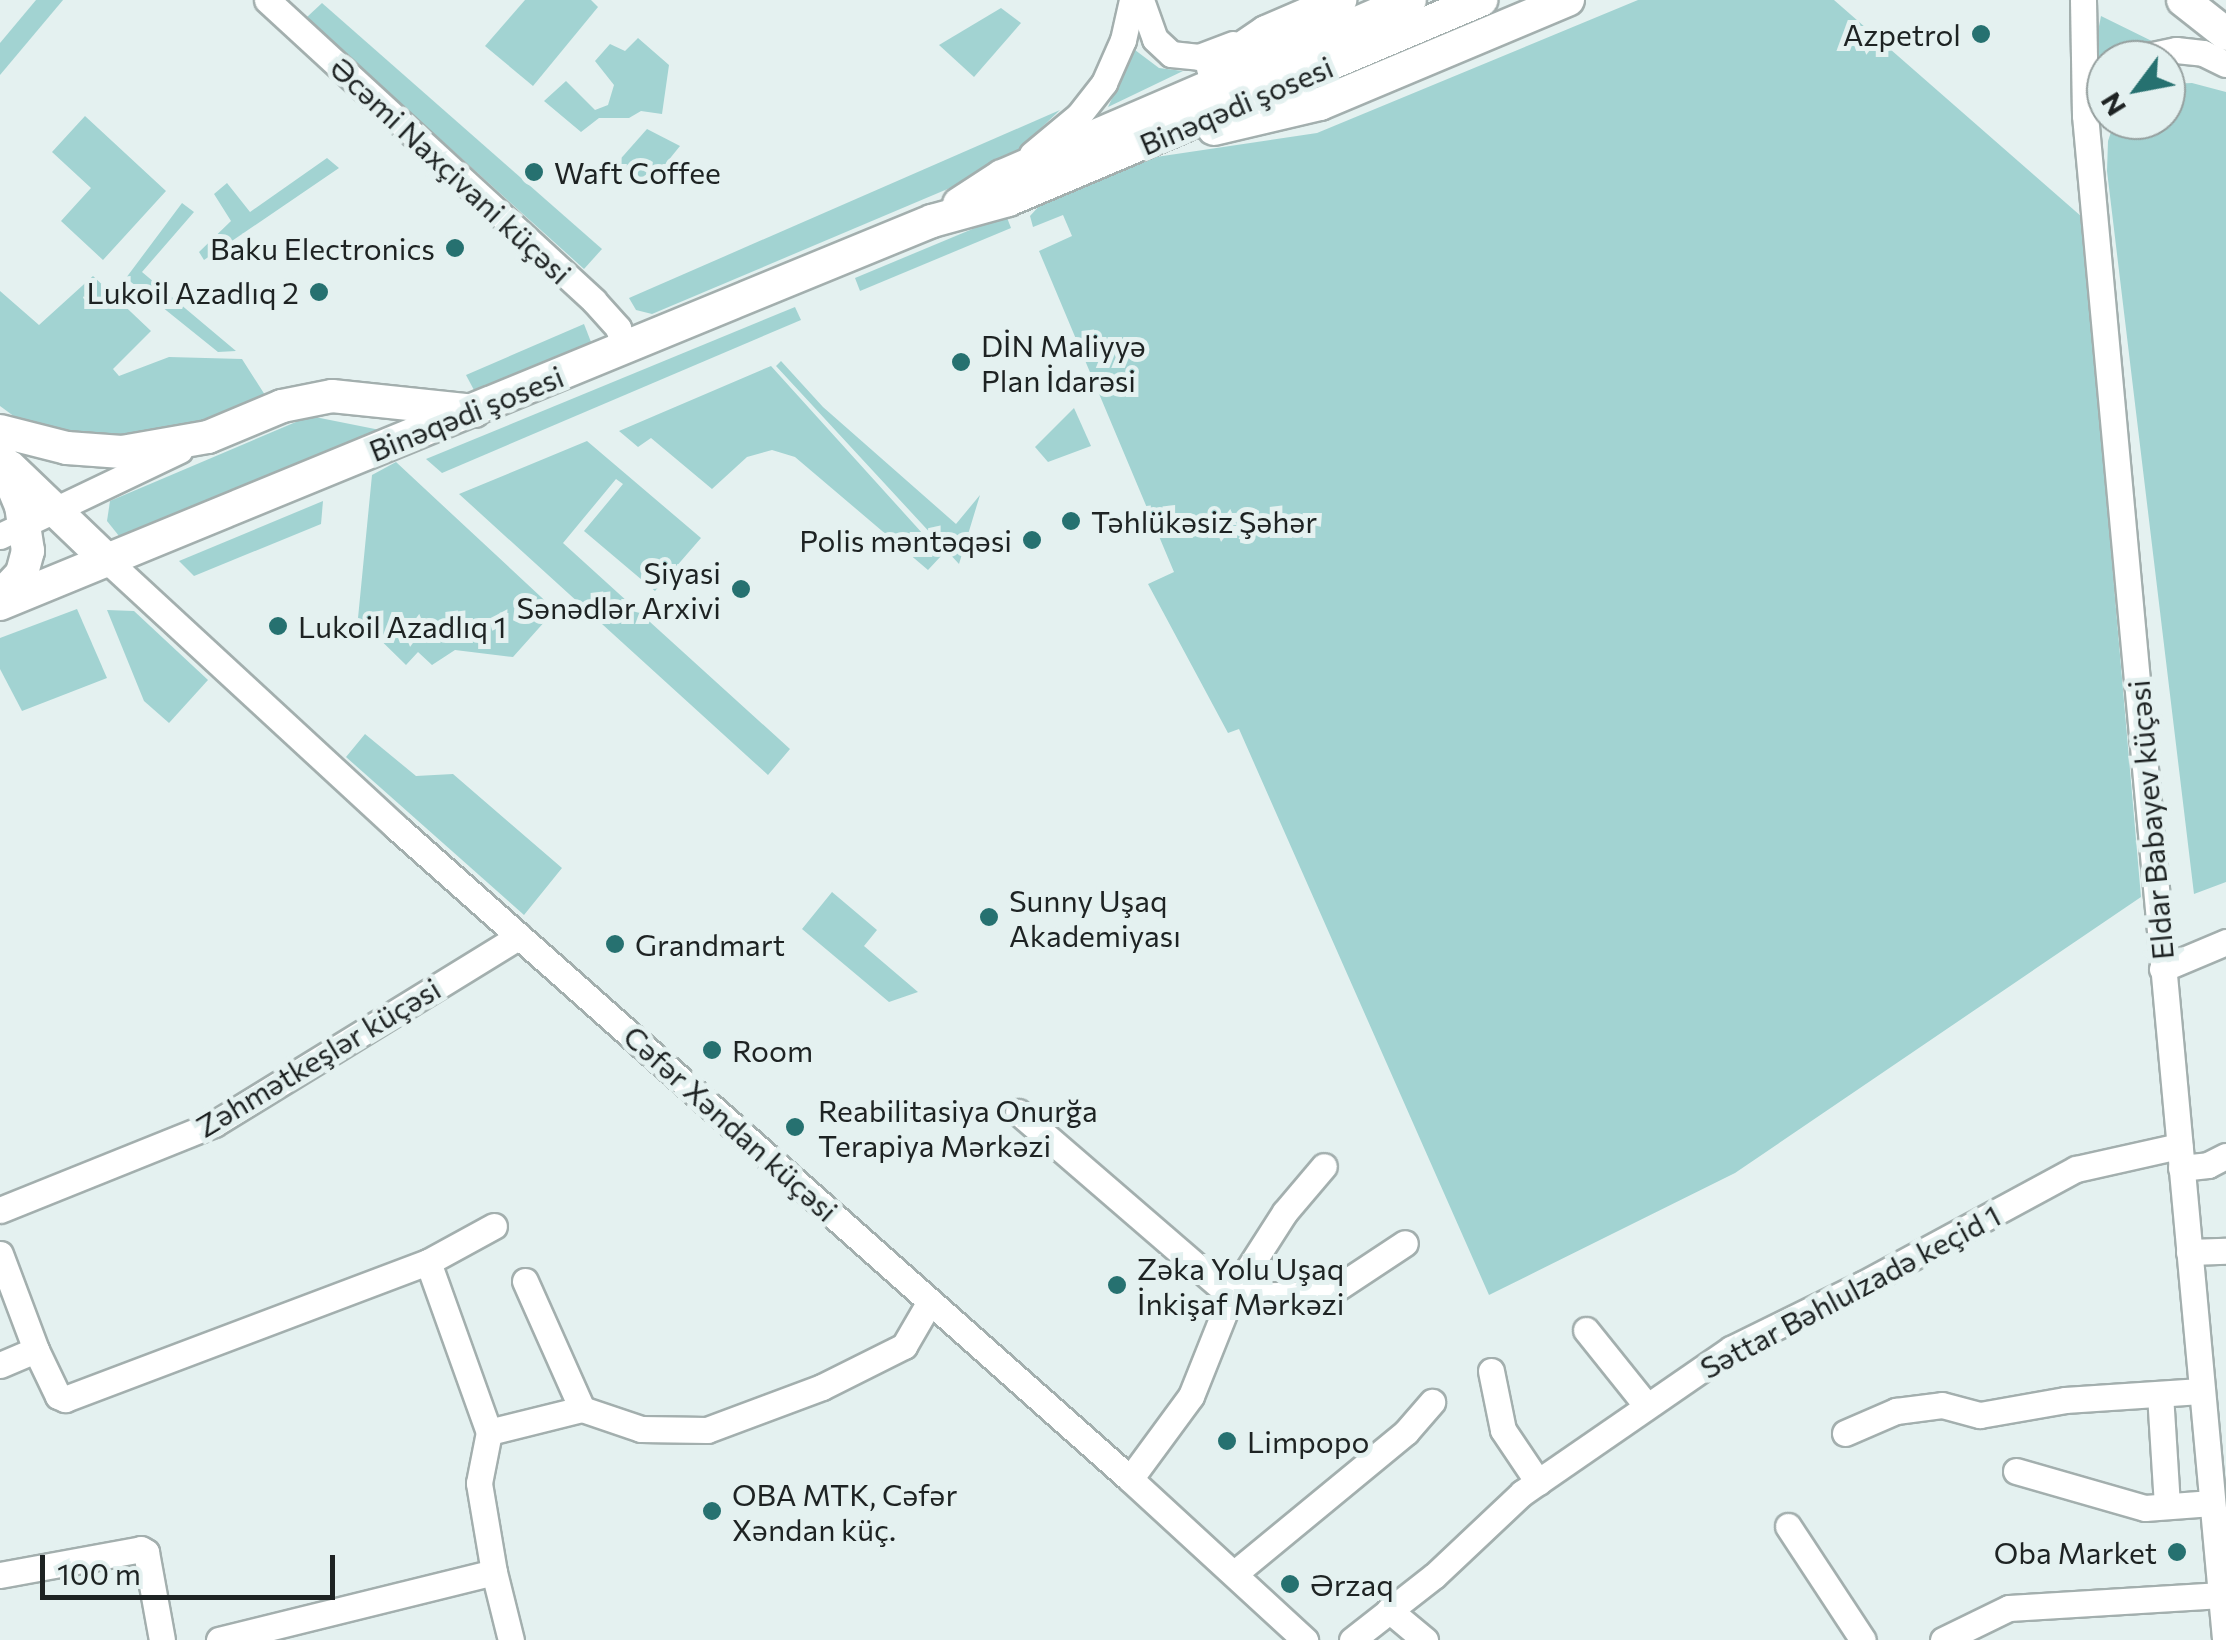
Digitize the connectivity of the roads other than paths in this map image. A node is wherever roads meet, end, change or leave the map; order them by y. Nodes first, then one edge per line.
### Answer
1 (268, 0) edge
2 (1132, 0) edge
3 (1141, 0) edge
4 (1340, 0) edge
5 (1410, 0) edge
6 (1482, 0) edge
7 (1568, 0) edge
8 (2083, 0) edge
9 (2184, 0) edge
10 (2209, 0) edge
11 (2226, 16) edge
12 (1266, 32) junction
13 (2226, 34) edge
14 (2186, 51) edge
15 (2226, 64) edge
16 (2085, 114) joint
17 (1150, 126) junction
18 (1002, 176) junction
19 (932, 221) junction
20 (626, 348) junction
21 (474, 410) junction
22 (208, 438) junction
23 (0, 449) edge
24 (98, 488) junction
25 (27, 523) edge
26 (96, 550) junction
27 (0, 600) edge
28 (519, 936) junction
29 (2226, 942) edge
30 (2162, 969) junction
31 (1018, 1112) dead end
32 (2226, 1156) edge
33 (2180, 1157) junction
34 (1324, 1166) dead end
35 (0, 1210) edge
36 (494, 1226) dead end
37 (1406, 1243) dead end
38 (2226, 1251) edge
39 (2189, 1252) junction
40 (0, 1254) edge
41 (428, 1262) junction
42 (525, 1281) dead end
43 (1231, 1296) junction
44 (929, 1302) junction
45 (1586, 1330) dead end
46 (36, 1350) junction
47 (0, 1364) edge
48 (1491, 1371) dead end
49 (2201, 1391) junction
50 (2160, 1394) junction
51 (1432, 1402) dead end
52 (1646, 1405) junction
53 (582, 1409) junction
54 (489, 1432) junction
55 (1845, 1433) dead end
56 (2016, 1471) dead end
57 (1130, 1478) junction
58 (1538, 1482) junction
59 (2212, 1503) junction
60 (2167, 1506) junction
61 (1788, 1526) dead end
62 (2220, 1534) edge
63 (494, 1572) junction
64 (1235, 1573) junction
65 (0, 1575) edge
66 (2222, 1580) edge
67 (1389, 1610) junction
68 (162, 1640) edge
69 (219, 1640) edge
70 (512, 1640) edge
71 (1306, 1640) edge
72 (1352, 1640) edge
73 (1425, 1640) edge
74 (1863, 1640) edge
75 (1944, 1640) edge
76 (2225, 1640) edge

1 - 20 street, Əcəmi Naxçivani küçəsi
2 - 18 street
3 - 12 street
4 - 12 main road
5 - 17 main road, Binəqədi şosesi
6 - 17 main road, Binəqədi şosesi
7 - 17 main road
8 - 16 street, Eldar Babayev küçəsi
9 - 13 main road
10 - 11 main road
12 - 17 main road
14 - 15 street
16 - 30 street, Eldar Babayev küçəsi
17 - 18 main road, Binəqədi şosesi
17 - 19 main road, Binəqədi şosesi
18 - 19 main road, Binəqədi şosesi
19 - 20 main road, Binəqədi şosesi
20 - 21 main road, Binəqədi şosesi
21 - 22 main road
21 - 26 main road, Binəqədi şosesi
22 - 23 main road
22 - 24 street
23 - 25 main road
24 - 25 street
24 - 26 street
25 - 26 main road
25 - 27 main road
26 - 27 main road, Binəqədi şosesi
26 - 28 street, Cəfər Xəndan küçəsi
28 - 35 street, Zəhmətkeşlər küçəsi
28 - 44 street, Cəfər Xəndan küçəsi
29 - 30 street
30 - 33 street, Eldar Babayev küçəsi
31 - 43 street
32 - 33 street, Səttar Bəhlulzadə keçid 1
33 - 39 street, Eldar Babayev küçəsi
33 - 52 street, Səttar Bəhlulzadə keçid 1
34 - 43 street
36 - 41 street
37 - 43 street
38 - 39 street
39 - 49 street, Eldar Babayev küçəsi
40 - 46 street
41 - 46 street
41 - 54 street
42 - 53 street
43 - 57 street
44 - 53 street
44 - 57 street, Cəfər Xəndan küçəsi
45 - 52 street
46 - 47 street
48 - 58 street
49 - 50 street
49 - 59 street, Eldar Babayev küçəsi
50 - 55 street
50 - 60 street
51 - 64 street
52 - 58 street, Səttar Bəhlulzadə keçid 1
53 - 54 street
54 - 63 street
56 - 60 street
57 - 64 street, Cəfər Xəndan küçəsi
58 - 67 street, Səttar Bəhlulzadə keçid 1
59 - 60 street
59 - 62 street, Eldar Babayev küçəsi
61 - 74 street
62 - 66 street, Eldar Babayev küçəsi
63 - 69 street
63 - 70 street
64 - 71 street, Cəfər Xəndan küçəsi
65 - 68 street
66 - 75 street
66 - 76 street, Eldar Babayev küçəsi
67 - 72 street, Səttar Bəhlulzadə keçid 1
67 - 73 street

